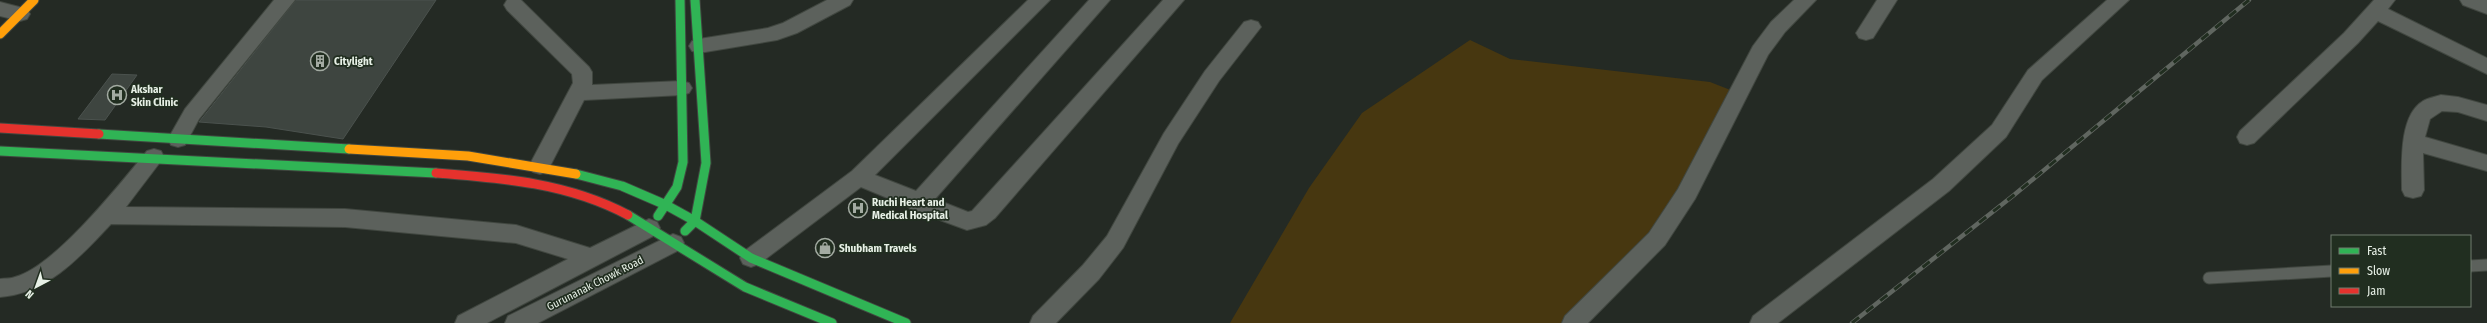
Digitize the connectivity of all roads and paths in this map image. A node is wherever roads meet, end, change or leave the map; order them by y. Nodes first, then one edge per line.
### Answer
1 (34, 0) edge
2 (285, 0) edge
3 (680, 0) edge
4 (695, 0) edge
5 (843, 0) edge
6 (1040, 0) edge
7 (1100, 0) edge
8 (1174, 0) edge
9 (1806, 0) edge
10 (1887, 0) edge
11 (2119, 0) edge
12 (2470, 0) edge
13 (514, 5) dead end
14 (2380, 6) edge
15 (2487, 7) edge
16 (0, 9) edge
17 (20, 14) junction
18 (1251, 27) dead end
19 (1866, 33) dead end
20 (0, 34) edge
21 (699, 46) junction
22 (2487, 67) edge
23 (682, 88) junction
24 (578, 93) junction
25 (2487, 113) edge
26 (0, 128) edge
27 (2247, 137) dead end
28 (178, 139) junction
29 (2413, 142) junction
30 (0, 151) edge
31 (154, 157) junction
32 (2487, 163) edge
33 (540, 166) junction
34 (859, 177) junction
35 (2413, 190) dead end
36 (918, 202) junction
37 (666, 205) junction
38 (108, 215) junction
39 (696, 221) junction
40 (649, 228) junction
41 (674, 243) junction
42 (592, 258) junction
43 (751, 258) junction
44 (2487, 265) edge
45 (2471, 266) edge
46 (2331, 271) edge
47 (2209, 278) dead end
48 (0, 288) edge
49 (466, 323) edge
50 (516, 323) edge
51 (832, 323) edge
52 (906, 323) edge
53 (1041, 323) edge
54 (1573, 323) edge
55 (1762, 323) edge

1 - 17 main road
2 - 28 street
3 - 23 main road
4 - 21 main road
5 - 21 street
6 - 34 street
7 - 36 street
8 - 36 street
9 - 54 street
10 - 19 street
11 - 55 street
12 - 15 street
13 - 24 street
14 - 22 street
14 - 27 street
16 - 17 street
17 - 20 main road
18 - 53 street
21 - 39 main road
23 - 24 street
23 - 37 main road
24 - 33 street
25 - 29 street
26 - 28 main road
28 - 33 main road
29 - 32 street
29 - 35 street
30 - 31 main road
31 - 38 street
31 - 40 main road
33 - 37 main road
34 - 36 street
34 - 43 street
37 - 39 main road
37 - 40 main road
38 - 42 street
38 - 48 street
39 - 41 main road
39 - 43 main road
40 - 41 main road
40 - 42 street
41 - 50 street, Gurunanak Chowk Road
41 - 51 main road
42 - 49 street
43 - 52 main road
44 - 45 lane
46 - 47 lane

